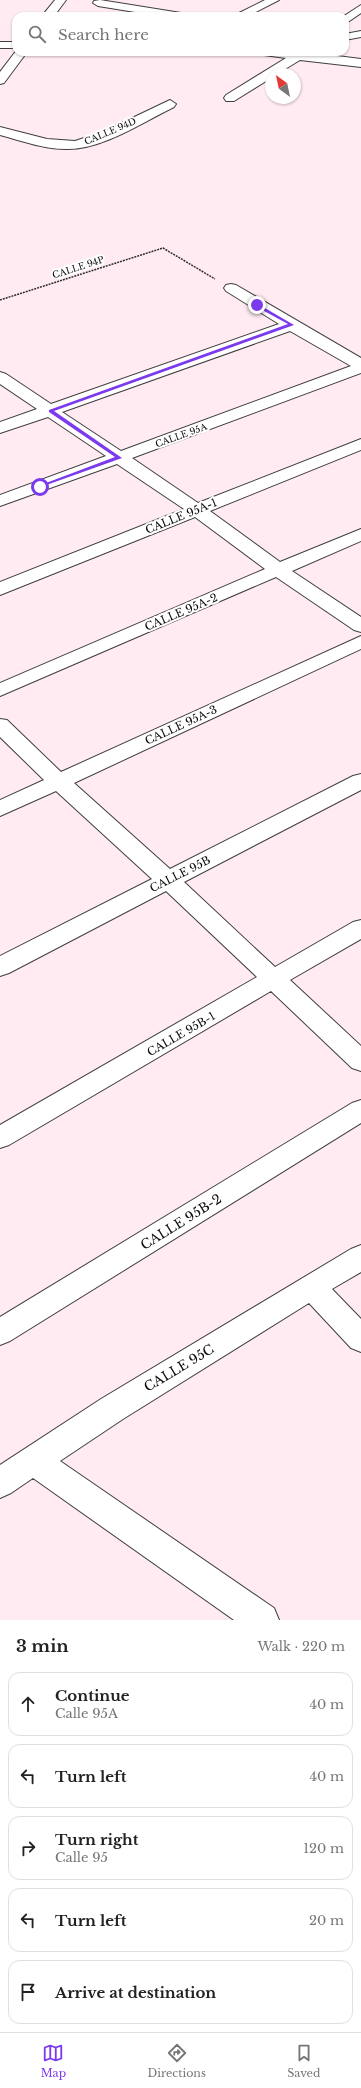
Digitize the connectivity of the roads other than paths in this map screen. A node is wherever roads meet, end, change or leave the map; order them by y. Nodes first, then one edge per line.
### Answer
1 (61, 0) edge
2 (274, 0) edge
3 (98, 4) edge
4 (361, 8) edge
5 (51, 12) edge
6 (154, 12) edge
7 (248, 12) edge
8 (349, 18) edge
9 (361, 34) edge
10 (349, 36) edge
11 (0, 45) edge
12 (12, 45) edge
13 (18, 56) edge
14 (297, 56) edge
15 (315, 56) edge
16 (361, 62) edge
17 (0, 80) edge
18 (230, 98) dead end
19 (170, 104) dead end
20 (0, 131) edge
21 (231, 288) road end
22 (292, 325) junction
23 (361, 365) edge
24 (361, 368) edge
25 (0, 377) edge
26 (50, 411) junction
27 (0, 428) edge
28 (361, 444) edge
29 (119, 458) junction
30 (0, 501) edge
31 (196, 510) junction
32 (361, 534) edge
33 (278, 570) junction
34 (0, 589) edge
35 (361, 626) edge
36 (361, 642) edge
37 (0, 690) edge
38 (0, 725) edge
39 (361, 781) edge
40 (59, 782) junction
41 (0, 809) edge
42 (168, 880) junction
43 (361, 928) edge
44 (0, 967) edge
45 (274, 980) junction
46 (361, 1061) edge
47 (361, 1110) edge
48 (0, 1138) edge
49 (361, 1257) edge
50 (312, 1287) junction
51 (0, 1332) edge
52 (361, 1339) edge
53 (34, 1461) junction
54 (0, 1483) edge
55 (262, 1620) edge

1 - 5 street
2 - 7 street
3 - 6 street
4 - 8 street
9 - 10 street
11 - 12 street
13 - 17 street
14 - 18 street
15 - 16 street
19 - 20 street, CALLE 94D
21 - 22 street
22 - 23 street
22 - 26 street
24 - 29 street, CALLE 95A
25 - 26 street
26 - 27 street
26 - 29 street
28 - 31 street, CALLE 95A-1
29 - 30 street, CALLE 95A
29 - 31 street
31 - 33 street
31 - 34 street, CALLE 95A-1
32 - 33 street, CALLE 95A-2
33 - 35 street
33 - 37 street, CALLE 95A-2
36 - 40 street, CALLE 95A-3
38 - 40 street
39 - 42 street, CALLE 95B
40 - 41 street, CALLE 95A-3
40 - 42 street
42 - 44 street, CALLE 95B
42 - 45 street
43 - 45 street, CALLE 95B-1
45 - 46 street
45 - 48 street, CALLE 95B-1
47 - 51 street, CALLE 95B-2
49 - 50 street, CALLE 95C
50 - 52 street
50 - 53 street, CALLE 95C
53 - 54 street, CALLE 95C
53 - 55 street

